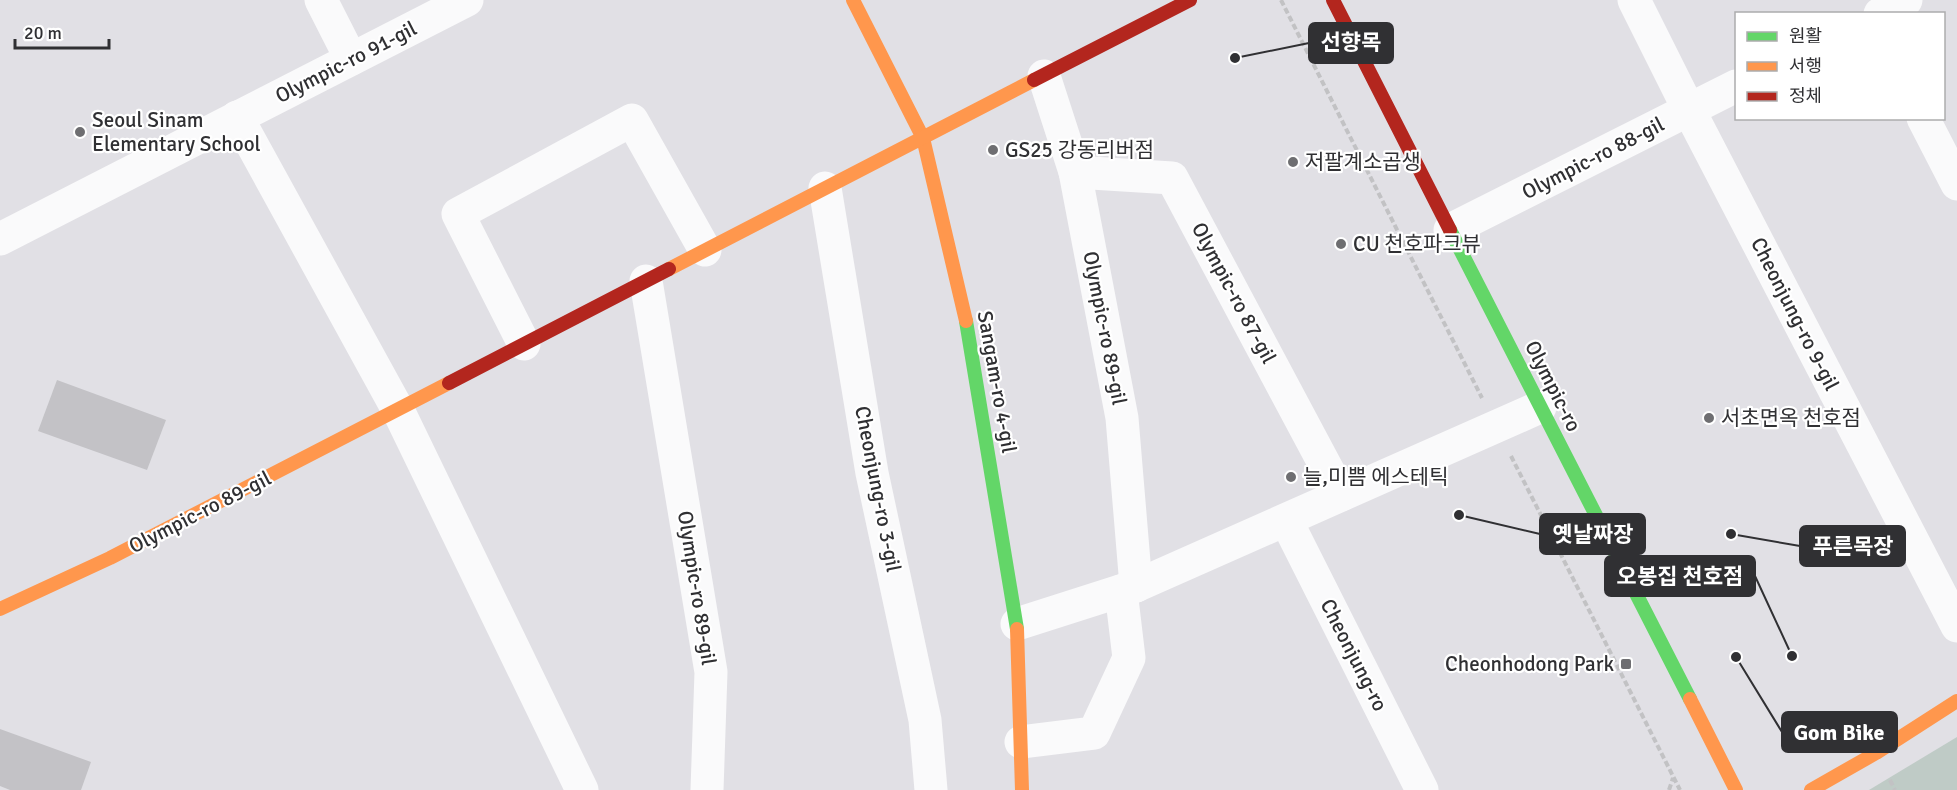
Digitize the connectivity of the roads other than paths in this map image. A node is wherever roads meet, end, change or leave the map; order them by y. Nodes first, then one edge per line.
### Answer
1 (321, 0) edge
2 (467, 0) edge
3 (853, 0) edge
4 (1190, 0) edge
5 (1333, 0) edge
6 (1634, 0) edge
7 (1906, 0) edge
8 (1884, 12) edge
9 (351, 59) junction
10 (1044, 76) junction
11 (1735, 87) edge
12 (1689, 110) junction
13 (237, 117) junction
14 (1924, 120) edge
15 (923, 138) junction
16 (1075, 172) junction
17 (1957, 184) edge
18 (825, 188) junction
19 (1450, 230) junction
20 (0, 239) edge
21 (705, 250) junction
22 (646, 281) junction
23 (524, 344) junction
24 (1540, 407) junction
25 (398, 410) junction
26 (1341, 495) junction
27 (1286, 520) junction
28 (1129, 589) junction
29 (0, 609) edge
30 (1017, 624) junction
31 (1957, 626) edge
32 (1957, 701) edge
33 (1021, 742) junction
34 (582, 790) edge
35 (706, 790) edge
36 (931, 790) edge
37 (1022, 790) edge
38 (1422, 790) edge
39 (1736, 790) edge
40 (1811, 790) edge

1 - 9 street
2 - 9 street, Olympic-ro 91-gil
3 - 15 street, Sangam-ro 4-gil
4 - 10 street, Olympic-ro 89-gil
5 - 19 street, Olympic-ro
6 - 12 street, Cheonjung-ro 9-gil
7 - 8 street
9 - 13 street, Olympic-ro 91-gil
10 - 15 street, Olympic-ro 89-gil
10 - 16 street, Olympic-ro 89-gil
11 - 12 street, Olympic-ro 88-gil
12 - 19 street, Olympic-ro 88-gil
12 - 31 street, Cheonjung-ro 9-gil
13 - 20 street, Olympic-ro 91-gil
13 - 25 street
14 - 17 street
15 - 18 street, Olympic-ro 89-gil
15 - 30 street, Sangam-ro 4-gil
16 - 26 street, Olympic-ro 87-gil
16 - 28 street, Olympic-ro 89-gil
18 - 21 street, Olympic-ro 89-gil
18 - 36 street, Cheonjung-ro 3-gil
19 - 24 street, Olympic-ro
21 - 22 street, Olympic-ro 89-gil
21 - 23 street
22 - 23 street, Olympic-ro 89-gil
22 - 35 street, Olympic-ro 89-gil
23 - 25 street, Olympic-ro 89-gil
24 - 26 street
24 - 39 street, Olympic-ro
25 - 29 street, Olympic-ro 89-gil
25 - 34 street
26 - 27 street
27 - 28 street
27 - 38 street, Cheonjung-ro
28 - 30 street
28 - 33 street
30 - 33 street, Sangam-ro 4-gil
32 - 40 street
33 - 37 street, Sangam-ro 4-gil

